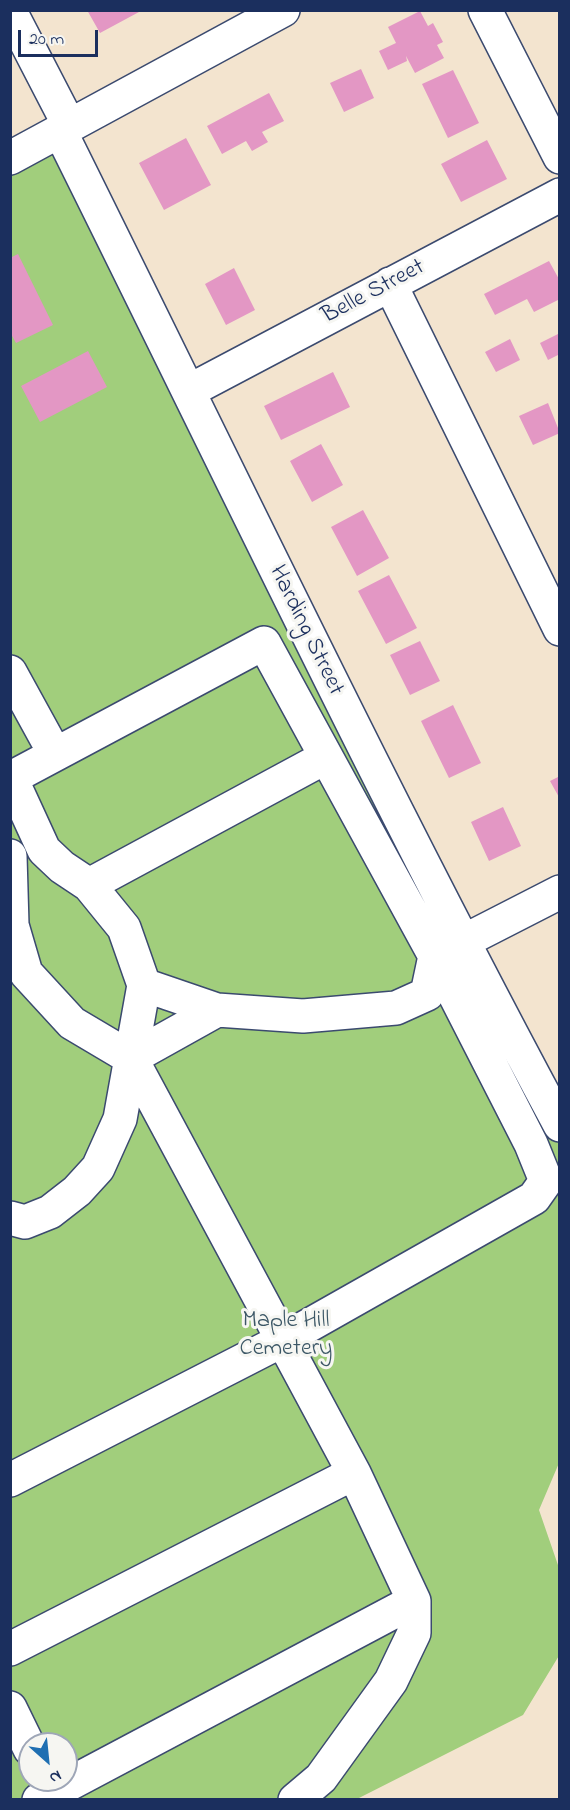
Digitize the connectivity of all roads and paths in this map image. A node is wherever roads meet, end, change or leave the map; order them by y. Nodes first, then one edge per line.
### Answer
1 (283, 10) edge
2 (485, 10) edge
3 (10, 11) edge
4 (64, 128) junction
5 (560, 157) edge
6 (10, 158) edge
7 (560, 195) edge
8 (390, 284) junction
9 (189, 390) junction
10 (560, 629) edge
11 (10, 672) edge
12 (55, 754) junction
13 (326, 757) junction
14 (10, 856) edge
15 (89, 885) junction
16 (560, 892) edge
17 (448, 949) junction
18 (144, 985) junction
19 (218, 1010) junction
20 (131, 1058) junction
21 (560, 1125) edge
22 (10, 1218) edge
23 (283, 1340) junction
24 (354, 1473) junction
25 (10, 1480) edge
26 (414, 1600) junction
27 (10, 1649) edge
28 (10, 1708) edge
29 (22, 1732) edge
30 (47, 1793) edge
31 (295, 1800) edge

1 - 4 street
2 - 5 street
3 - 4 street, Harding Street
4 - 6 street
4 - 9 street, Harding Street
7 - 8 street, Belle Street
8 - 9 street, Belle Street
8 - 10 street
9 - 17 street, Harding Street
11 - 12 street
12 - 13 street
12 - 15 street
13 - 15 street
13 - 17 street
14 - 20 street
15 - 18 street
16 - 17 street
17 - 19 street
17 - 21 street, Harding Street
17 - 23 street
18 - 19 street
18 - 20 street
19 - 20 street
20 - 22 street
20 - 23 street
23 - 24 street
23 - 25 street
24 - 26 street
24 - 27 street
26 - 30 street
26 - 31 street
28 - 29 street

